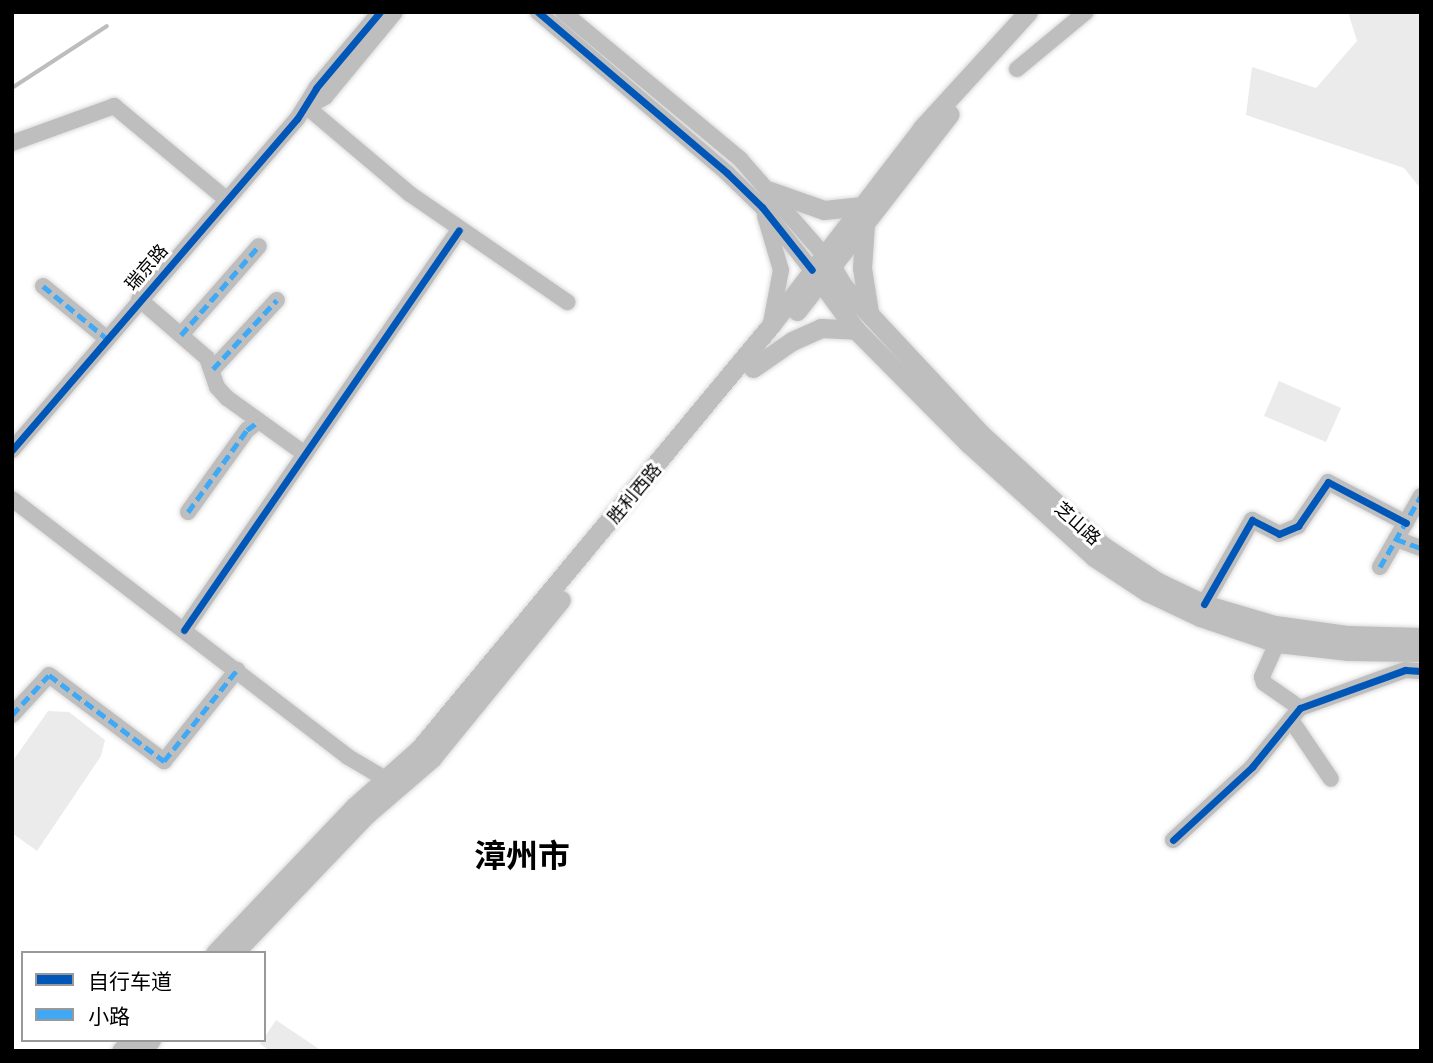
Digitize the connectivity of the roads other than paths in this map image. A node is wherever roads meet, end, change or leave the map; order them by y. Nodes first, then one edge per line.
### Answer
1 (380, 12) edge
2 (395, 12) edge
3 (538, 12) edge
4 (563, 12) edge
5 (1028, 12) edge
6 (1045, 12) edge
7 (1086, 12) edge
8 (1017, 69) dead end
9 (306, 107) junction
10 (12, 143) edge
11 (226, 199) junction
12 (766, 199) junction
13 (863, 215) junction
14 (459, 230) junction
15 (259, 246) dead end
16 (822, 268) junction
17 (43, 286) dead end
18 (139, 299) junction
19 (277, 300) dead end
20 (567, 302) dead end
21 (869, 313) junction
22 (771, 325) junction
23 (856, 330) junction
24 (181, 335) junction
25 (106, 338) junction
26 (753, 368) junction
27 (214, 369) junction
28 (259, 421) junction
29 (12, 450) edge
30 (305, 454) junction
31 (1421, 496) edge
32 (12, 499) edge
33 (188, 512) dead end
34 (1406, 523) junction
35 (1396, 538) junction
36 (1421, 548) edge
37 (1380, 567) dead end
38 (1204, 604) junction
39 (184, 630) junction
40 (1421, 637) edge
41 (1277, 643) junction
42 (1421, 652) edge
43 (237, 670) junction
44 (1421, 671) edge
45 (1296, 714) junction
46 (12, 715) edge
47 (1331, 779) dead end
48 (391, 783) junction
49 (1173, 840) dead end
50 (217, 951) edge
51 (236, 951) edge

1 - 9 street
2 - 9 street
3 - 12 street
4 - 12 street
5 - 13 main road, 胜利西路
6 - 13 main road
7 - 8 street
9 - 11 street, 瑞京路
9 - 14 street
10 - 11 street
11 - 18 street, 瑞京路
12 - 13 main road
12 - 16 street
12 - 22 street
13 - 16 main road, 胜利西路
13 - 21 main road
14 - 20 street
14 - 30 street
15 - 24 street
16 - 21 main road, 芝山路
16 - 22 main road, 胜利西路
16 - 23 main road
16 - 26 main road
17 - 25 street
18 - 24 street
18 - 25 street, 瑞京路
19 - 27 street
21 - 38 main road, 芝山路
22 - 48 main road, 胜利西路
23 - 26 main road
23 - 41 main road
24 - 27 street
25 - 29 street, 瑞京路
26 - 48 main road
27 - 28 street
28 - 30 street
28 - 33 street
30 - 39 street
31 - 34 street
32 - 39 street
34 - 35 street
34 - 38 street
35 - 36 street
35 - 37 street
38 - 40 main road, 芝山路
39 - 43 street
41 - 42 main road
41 - 45 street
43 - 46 street
43 - 48 street
44 - 45 street
45 - 47 street
45 - 49 street
48 - 50 main road, 胜利西路
48 - 51 main road

